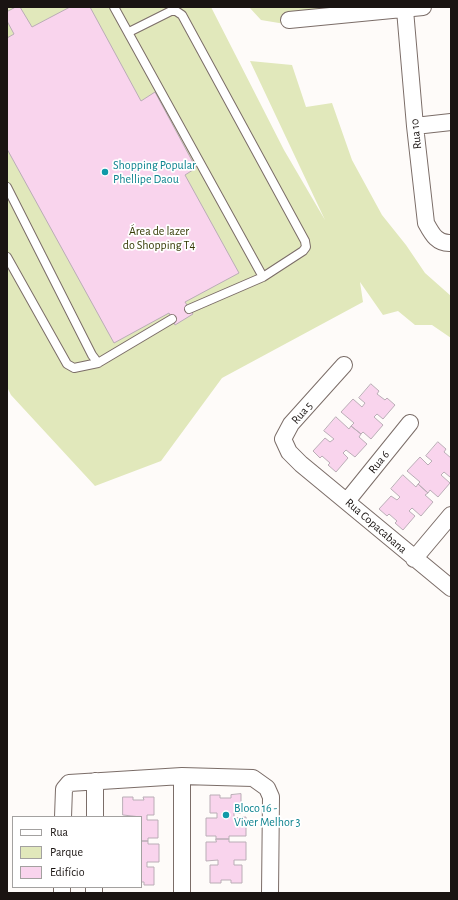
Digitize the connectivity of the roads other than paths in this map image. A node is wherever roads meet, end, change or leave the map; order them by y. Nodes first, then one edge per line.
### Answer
1 (114, 7) edge
2 (423, 7) edge
3 (405, 10) junction
4 (289, 20) dead end
5 (129, 32) junction
6 (451, 122) edge
7 (415, 126) junction
8 (7, 187) edge
9 (451, 243) edge
10 (7, 257) edge
11 (263, 277) junction
12 (189, 308) dead end
13 (172, 319) dead end
14 (98, 363) junction
15 (344, 365) dead end
16 (410, 423) dead end
17 (301, 464) joint
18 (347, 501) junction
19 (451, 516) edge
20 (414, 559) junction
21 (451, 588) edge
22 (182, 776) junction
23 (95, 781) junction
24 (63, 816) edge
25 (95, 816) edge
26 (182, 893) edge
27 (270, 893) edge

1 - 5 lane
2 - 3 street
3 - 4 street
3 - 7 street, Rua 10
5 - 11 lane
5 - 11 lane
6 - 7 street
7 - 9 street, Rua 10
8 - 14 lane
10 - 14 lane
11 - 12 lane
13 - 14 lane
15 - 17 street, Rua 5
16 - 18 street, Rua 6
17 - 18 street, Rua Copacabana
18 - 20 street, Rua Copacabana
19 - 20 street
20 - 21 street, Rua Copacabana
22 - 23 street
22 - 26 street
22 - 27 street
23 - 24 street
23 - 25 street

